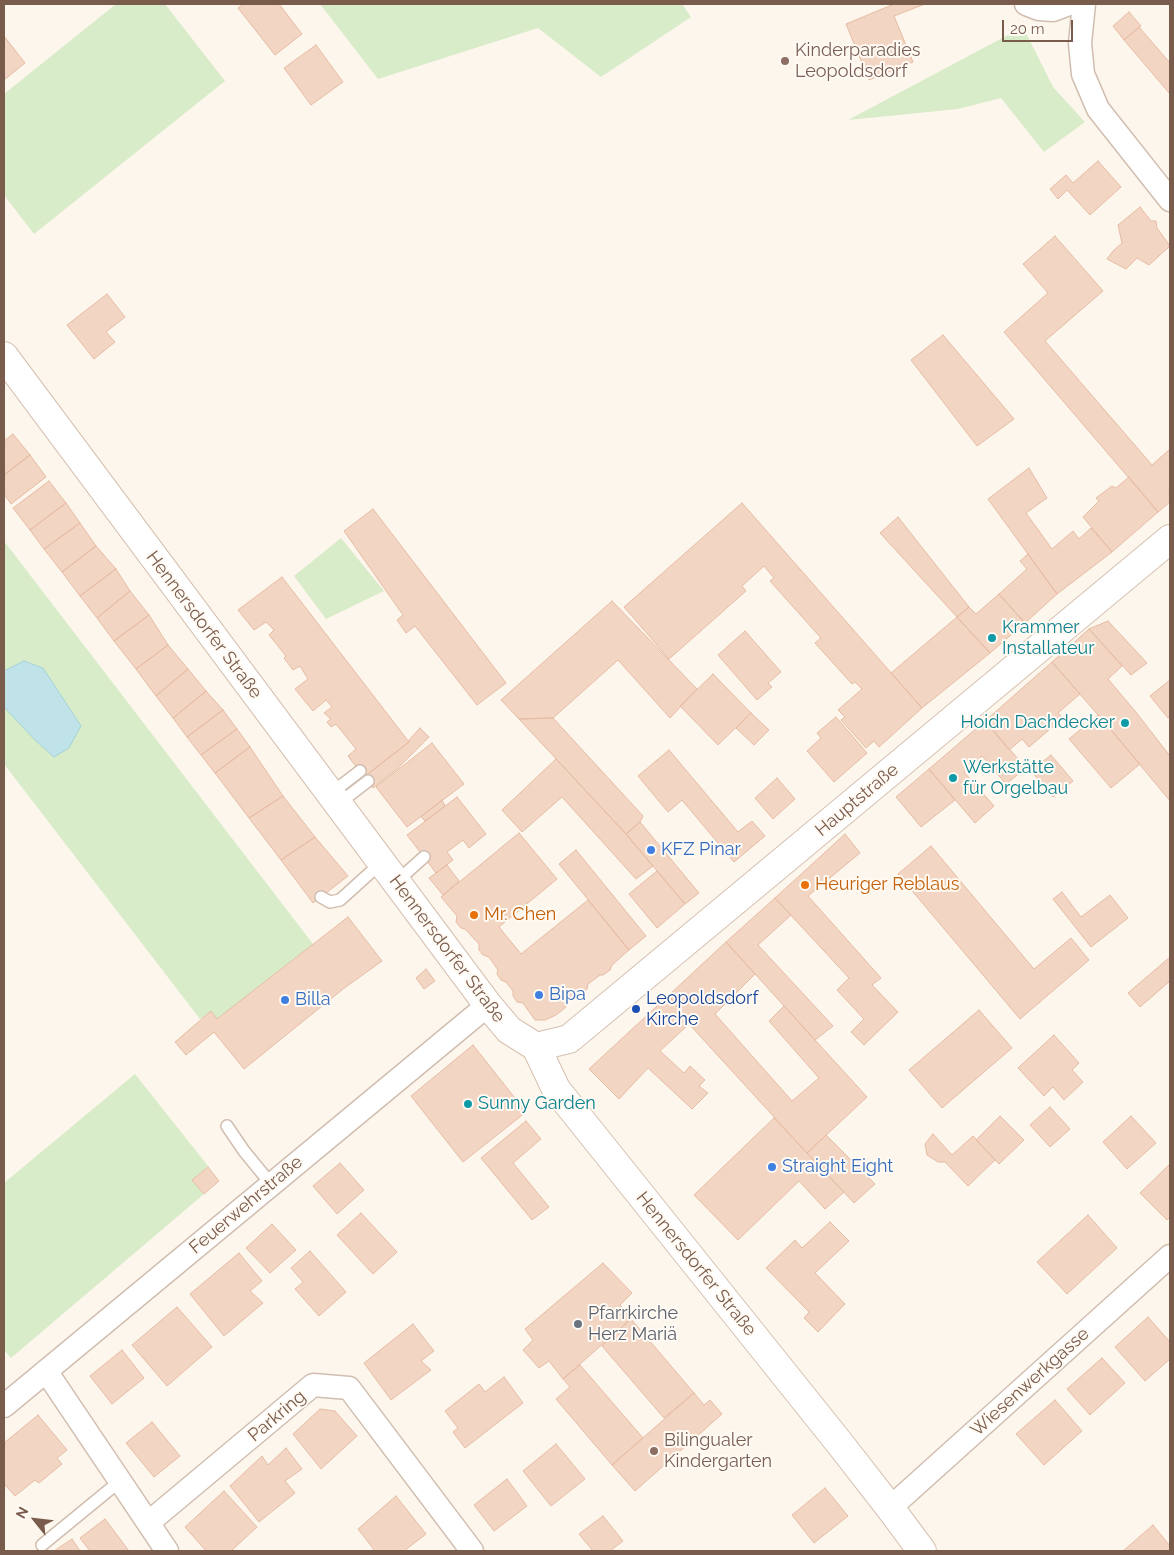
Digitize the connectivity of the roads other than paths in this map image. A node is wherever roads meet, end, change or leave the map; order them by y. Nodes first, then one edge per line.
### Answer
1 (1026, 4) edge
2 (1069, 4) edge
3 (1084, 4) edge
4 (1170, 200) edge
5 (4, 356) edge
6 (1170, 539) edge
7 (360, 772) dead end
8 (368, 782) dead end
9 (334, 799) junction
10 (424, 857) dead end
11 (389, 872) junction
12 (321, 897) dead end
13 (488, 1005) junction
14 (536, 1047) junction
15 (227, 1126) dead end
16 (271, 1184) junction
17 (1170, 1256) edge
18 (46, 1371) junction
19 (4, 1406) edge
20 (120, 1481) junction
21 (890, 1508) junction
22 (148, 1523) junction
23 (42, 1545) dead end
24 (167, 1551) edge
25 (472, 1551) edge
26 (922, 1551) edge

1 - 2 street
3 - 4 street
5 - 9 street, Hennersdorfer Straße
6 - 14 street, Hauptstraße
7 - 9 lane
8 - 9 lane
9 - 11 street, Hennersdorfer Straße
10 - 11 lane
11 - 12 lane
11 - 13 street, Hennersdorfer Straße
13 - 14 street, Hennersdorfer Straße
13 - 16 street, Feuerwehrstraße
14 - 21 street, Hennersdorfer Straße
15 - 16 lane
16 - 18 street, Feuerwehrstraße
17 - 21 street, Wiesenwerkgasse
18 - 19 street, Feuerwehrstraße
18 - 20 street
20 - 22 street
20 - 23 lane
21 - 26 street, Hennersdorfer Straße
22 - 24 street
22 - 25 street, Parkring

